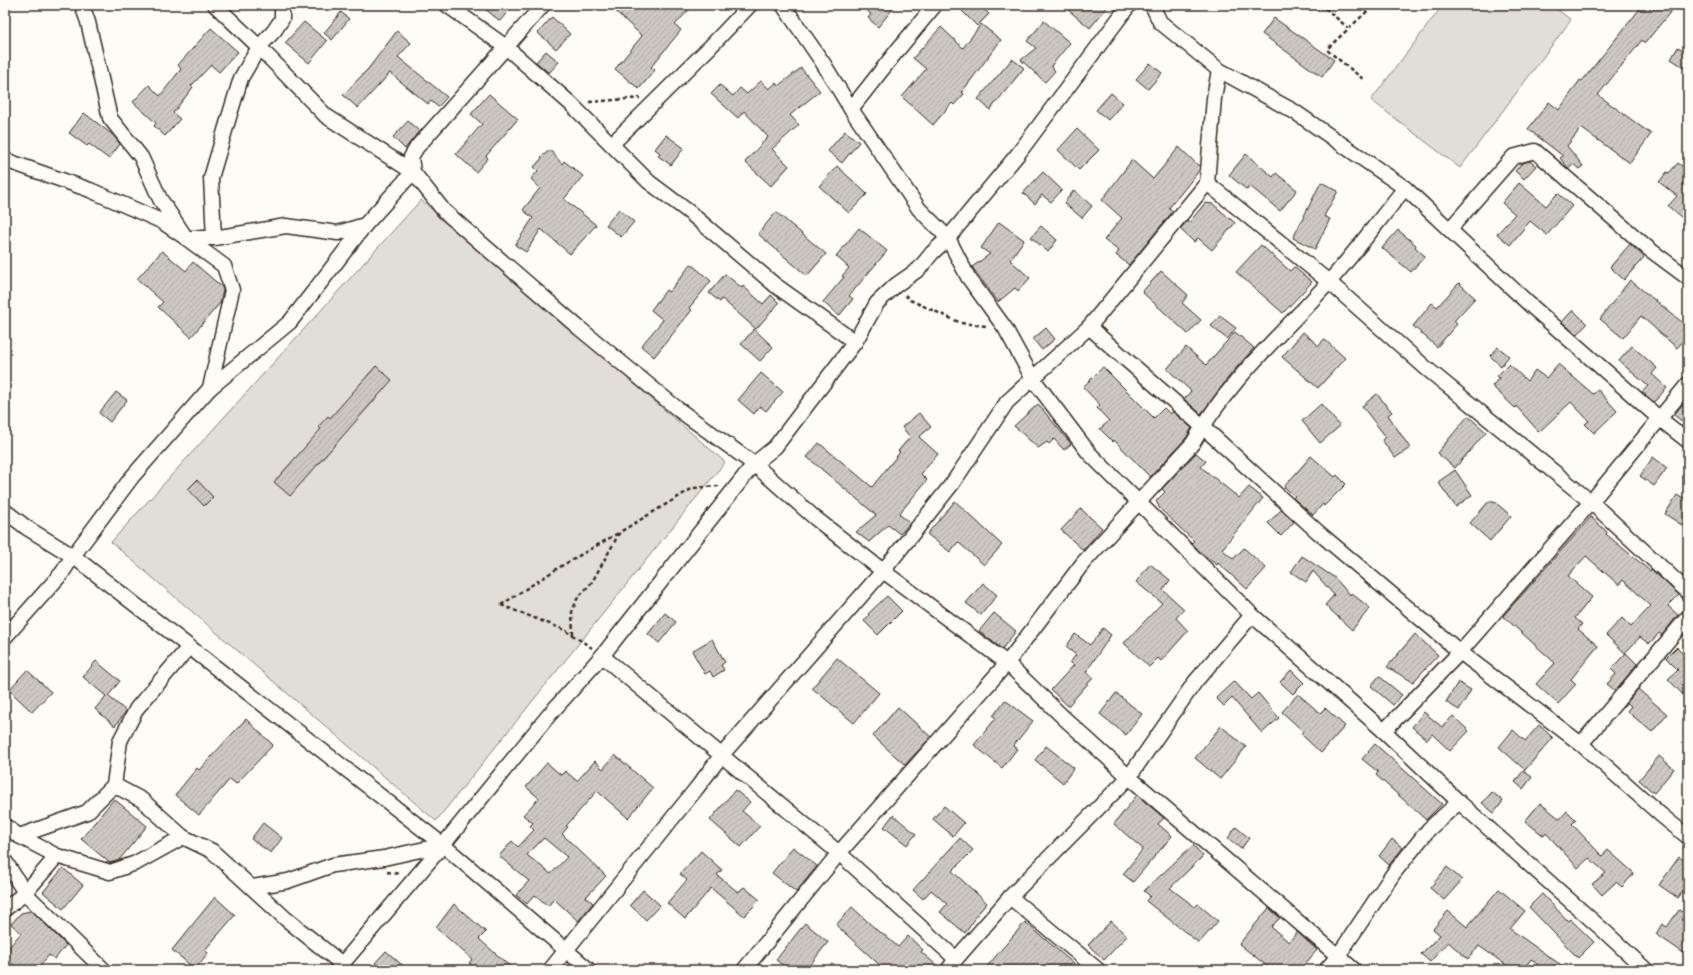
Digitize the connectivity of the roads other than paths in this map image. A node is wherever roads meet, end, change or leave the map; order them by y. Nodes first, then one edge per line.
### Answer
1 (82, 5) edge
2 (215, 5) edge
3 (282, 5) edge
4 (447, 5) edge
5 (543, 5) edge
6 (750, 5) edge
7 (784, 5) edge
8 (936, 5) edge
9 (1129, 5) edge
10 (1152, 5) edge
11 (259, 46) junction
12 (506, 47) junction
13 (1219, 70) junction
14 (851, 109) junction
15 (612, 144) junction
16 (5, 160) edge
17 (412, 172) junction
18 (1207, 183) junction
19 (1405, 188) junction
20 (365, 225) junction
21 (1450, 229) junction
22 (186, 238) junction
23 (214, 238) junction
24 (948, 238) junction
25 (1688, 278) edge
26 (1329, 282) junction
27 (1089, 327) junction
28 (855, 342) junction
29 (1033, 378) junction
30 (1688, 384) edge
31 (210, 388) junction
32 (1660, 418) junction
33 (1202, 426) junction
34 (1688, 441) edge
35 (754, 464) junction
36 (1591, 502) junction
37 (1139, 503) junction
38 (5, 511) edge
39 (72, 556) junction
40 (883, 571) junction
41 (1688, 592) edge
42 (1252, 615) junction
43 (1688, 617) edge
44 (5, 637) edge
45 (189, 646) junction
46 (1460, 652) junction
47 (602, 656) junction
48 (1007, 662) junction
49 (1384, 732) junction
50 (1581, 744) junction
51 (721, 756) junction
52 (1129, 777) junction
53 (114, 785) junction
54 (1458, 802) junction
55 (5, 826) edge
56 (19, 836) junction
57 (183, 837) junction
58 (1688, 837) edge
59 (443, 845) junction
60 (839, 853) junction
61 (57, 856) junction
62 (5, 861) edge
63 (253, 888) junction
64 (25, 893) junction
65 (1010, 897) junction
66 (5, 909) edge
67 (567, 951) junction
68 (1338, 956) junction
69 (952, 965) edge
70 (339, 967) edge
71 (104, 970) edge
72 (550, 970) edge
73 (589, 970) edge
74 (744, 970) edge
75 (1098, 970) edge
76 (1326, 970) edge
77 (1354, 970) edge
78 (1646, 970) edge

1 - 22 street
2 - 11 street
3 - 11 street
4 - 12 street
5 - 12 street
6 - 15 street
7 - 14 street
8 - 14 street
9 - 24 street
10 - 13 street
11 - 17 street
11 - 23 street
12 - 15 street
12 - 17 street
13 - 18 street
13 - 19 street
14 - 24 street
15 - 28 street
16 - 22 street
17 - 20 street
17 - 35 street
18 - 26 street
18 - 27 street
19 - 21 street
19 - 26 street
20 - 23 street
20 - 31 street
21 - 25 street
21 - 32 street
22 - 23 street
22 - 31 street
24 - 28 street
24 - 29 street
26 - 33 street
26 - 36 street
27 - 29 street
27 - 33 street
28 - 35 street
29 - 37 street
29 - 40 street
30 - 32 street
31 - 39 street
32 - 34 street
32 - 36 street
33 - 37 street
33 - 46 street
35 - 40 street
35 - 47 street
36 - 41 street
36 - 46 street
37 - 42 street
37 - 48 street
38 - 39 street
39 - 44 street
39 - 45 street
40 - 48 street
40 - 51 street
42 - 49 street
42 - 52 street
43 - 50 street
45 - 53 street
45 - 59 street
46 - 49 street
46 - 50 street
47 - 51 street
47 - 59 street
48 - 52 street
48 - 60 street
49 - 54 street
50 - 58 street
51 - 60 street
51 - 67 street
52 - 65 street
52 - 68 street
53 - 56 street
53 - 57 street
54 - 68 street
54 - 78 street
55 - 56 street
56 - 61 street
57 - 61 street
57 - 63 street
59 - 63 street
59 - 67 street
59 - 70 street
60 - 69 street
60 - 74 street
61 - 64 street
62 - 64 street
63 - 70 street
64 - 66 street
64 - 71 street
65 - 69 street
65 - 75 street
67 - 72 street
67 - 73 street
68 - 76 street
68 - 77 street

